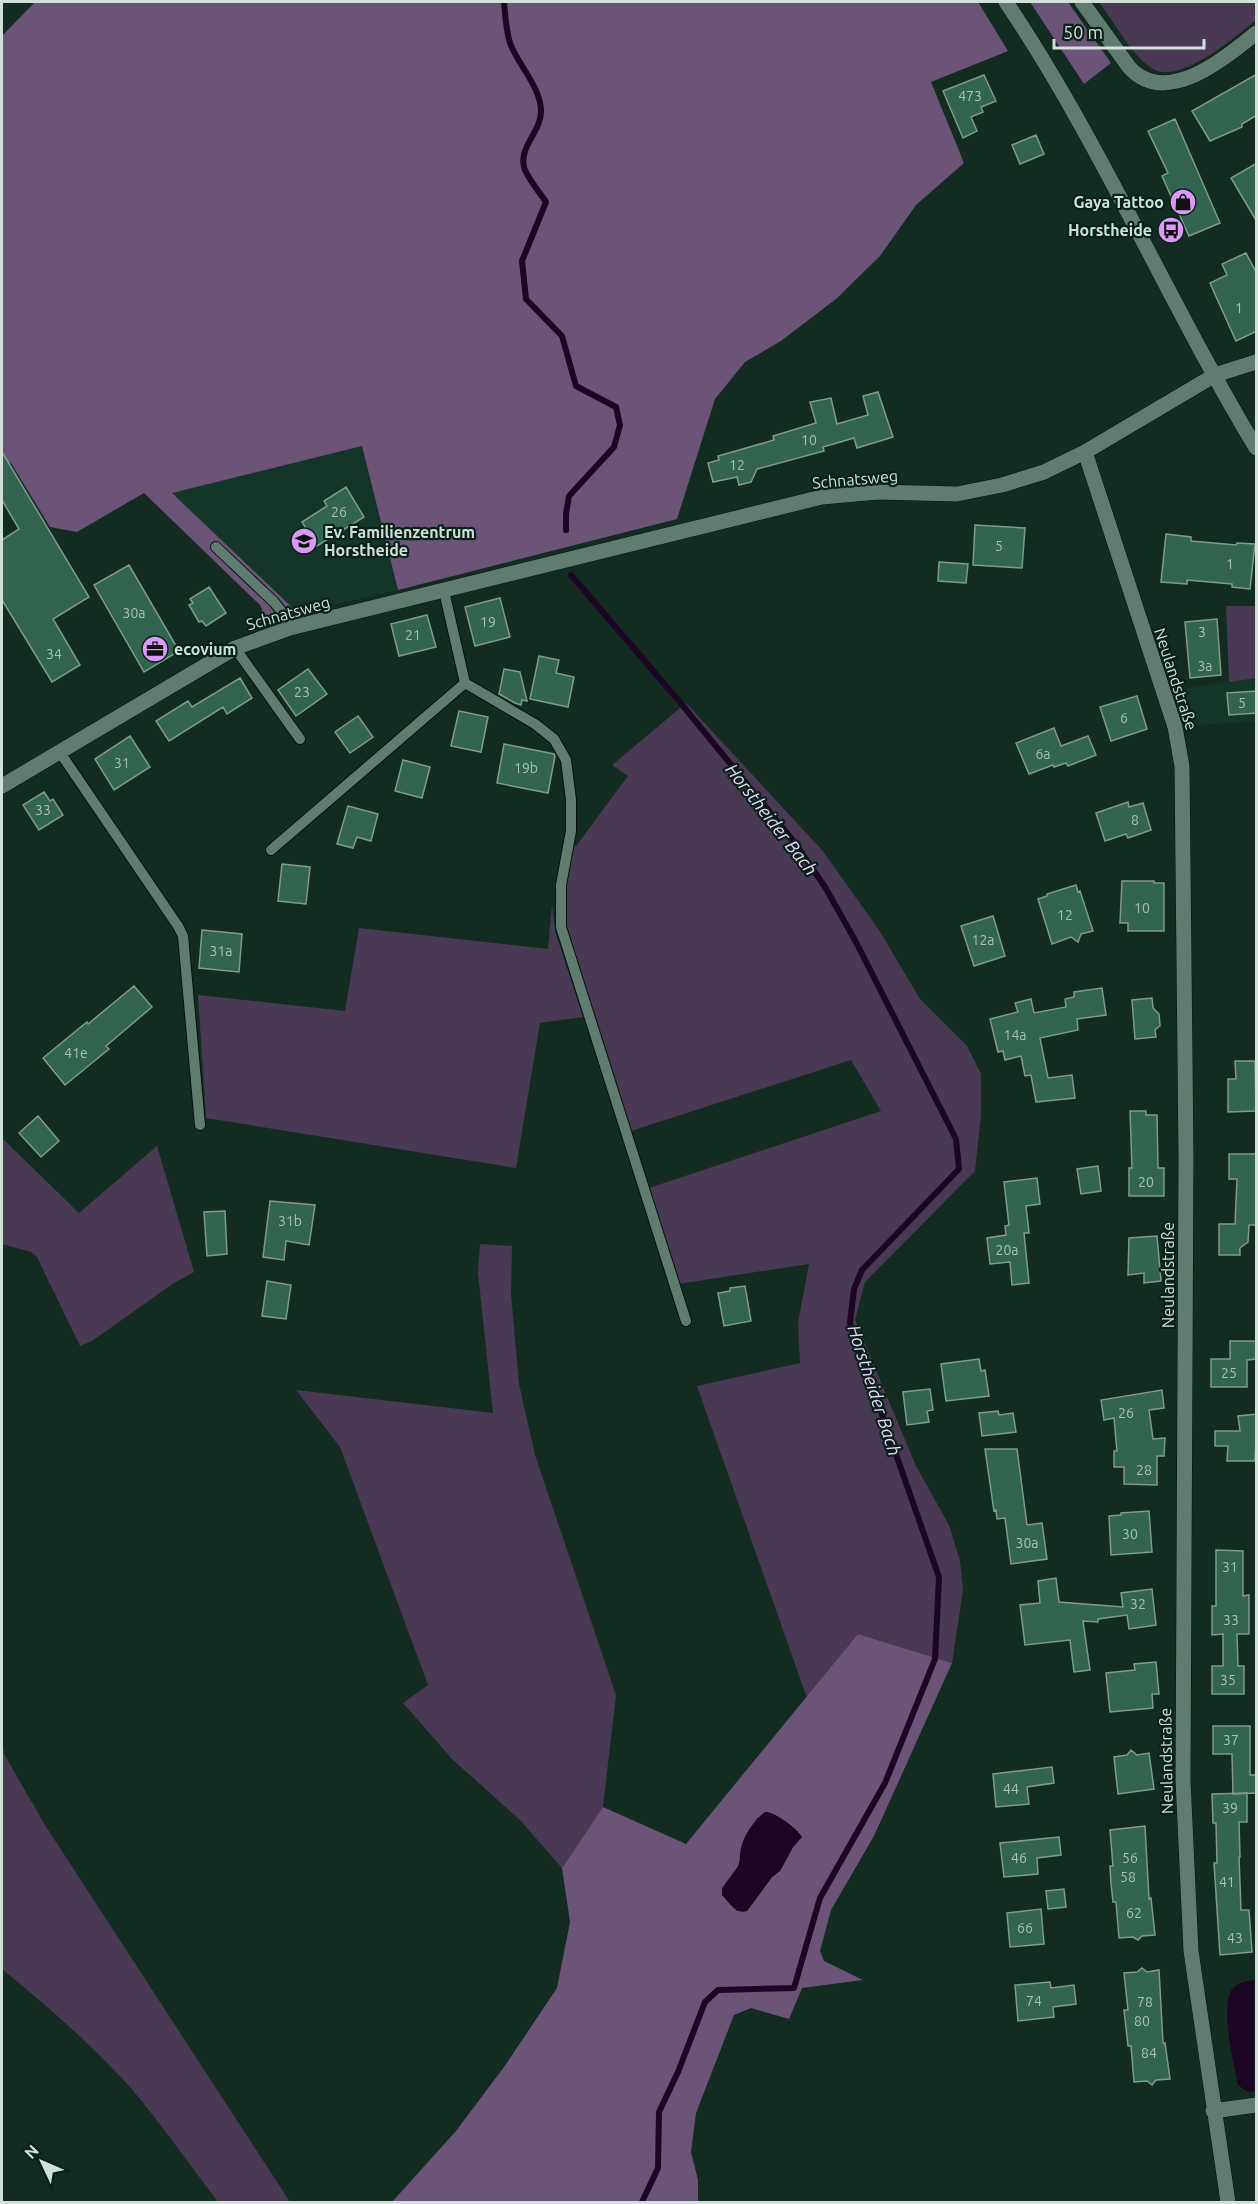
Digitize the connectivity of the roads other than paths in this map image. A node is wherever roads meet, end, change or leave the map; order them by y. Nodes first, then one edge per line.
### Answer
1 (1006, 2) edge
2 (1082, 2) edge
3 (1257, 33) edge
4 (1257, 362) edge
5 (1215, 375) junction
6 (1257, 448) edge
7 (1085, 452) junction
8 (216, 547) dead end
9 (444, 591) junction
10 (290, 628) junction
11 (235, 648) junction
12 (465, 684) junction
13 (300, 740) dead end
14 (59, 752) junction
15 (2, 786) edge
16 (272, 850) dead end
17 (200, 1125) dead end
18 (686, 1321) dead end
19 (1257, 2105) edge
20 (1213, 2111) junction
21 (1228, 2202) edge

1 - 5 street
2 - 3 street
4 - 5 street, Schnatsweg
5 - 6 street
5 - 7 street, Schnatsweg
7 - 9 street, Schnatsweg
7 - 20 street, Neulandstraße
8 - 10 lane
9 - 10 street, Schnatsweg
9 - 12 lane
10 - 11 street, Schnatsweg
11 - 13 lane
11 - 14 street, Schnatsweg
12 - 16 lane
12 - 18 lane
14 - 15 street, Schnatsweg
14 - 17 lane
19 - 20 street
20 - 21 street, Neulandstraße

